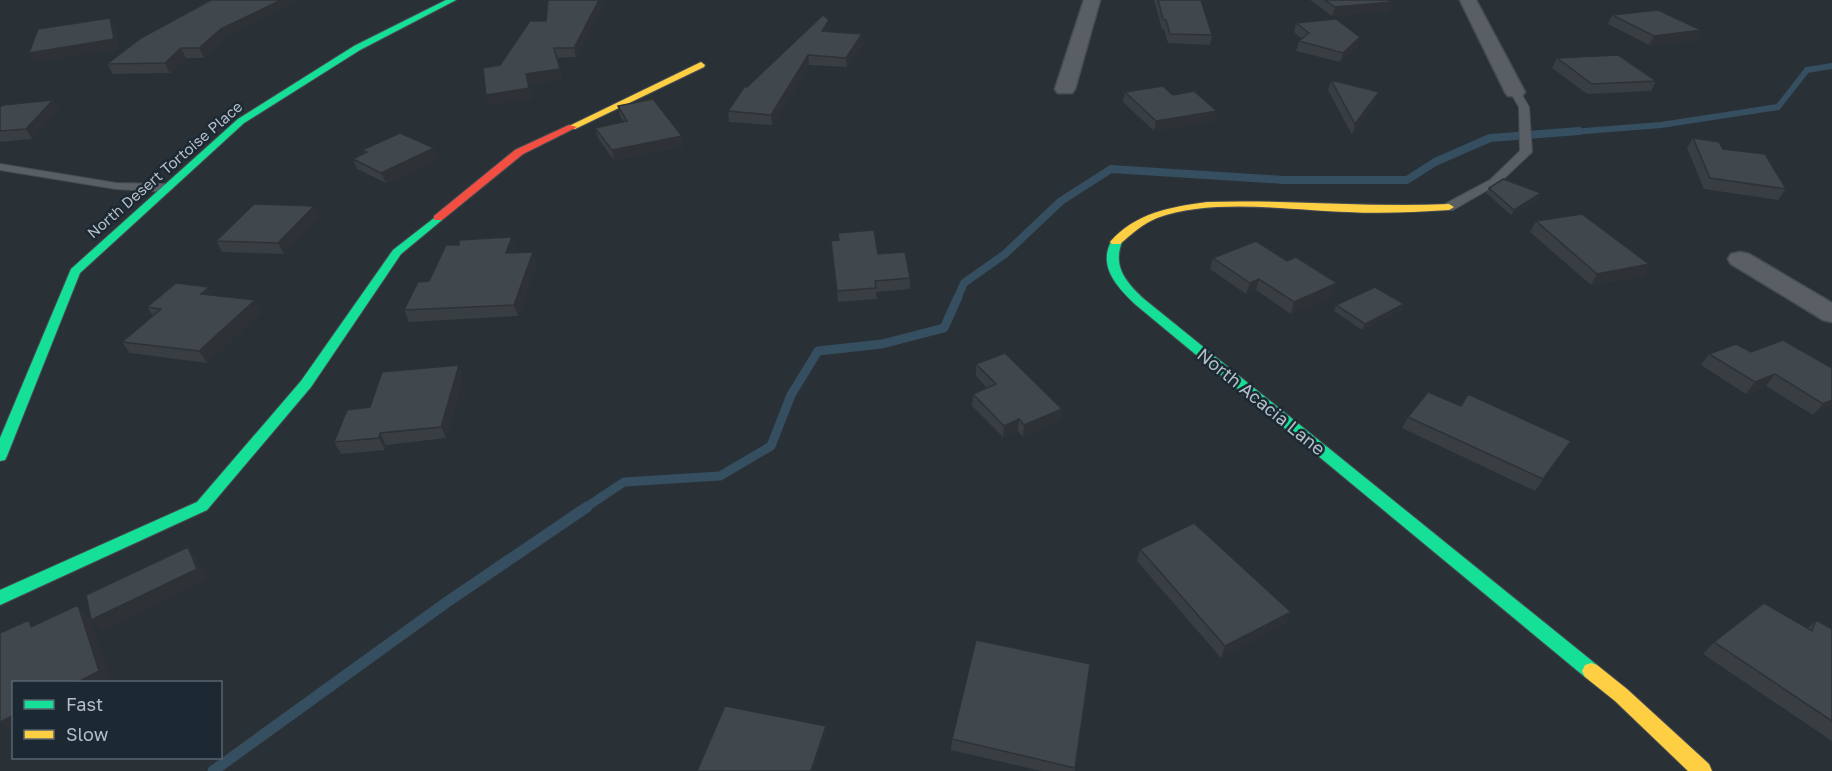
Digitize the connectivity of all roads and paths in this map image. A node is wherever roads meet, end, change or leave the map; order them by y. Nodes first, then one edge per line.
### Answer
1 (452, 0) edge
2 (1092, 0) edge
3 (1468, 0) edge
4 (701, 65) dead end
5 (1065, 89) dead end
6 (1515, 92) joint
7 (0, 167) edge
8 (167, 188) junction
9 (1449, 207) joint
10 (1740, 259) dead end
11 (1832, 314) edge
12 (0, 456) edge
13 (0, 598) edge
14 (1702, 771) edge

1 - 8 street, North Desert Tortoise Place
2 - 5 street
3 - 6 street
4 - 13 street
6 - 9 lane
7 - 8 lane
8 - 12 street, North Desert Tortoise Place
9 - 14 street, North Acacia Lane
10 - 11 street

